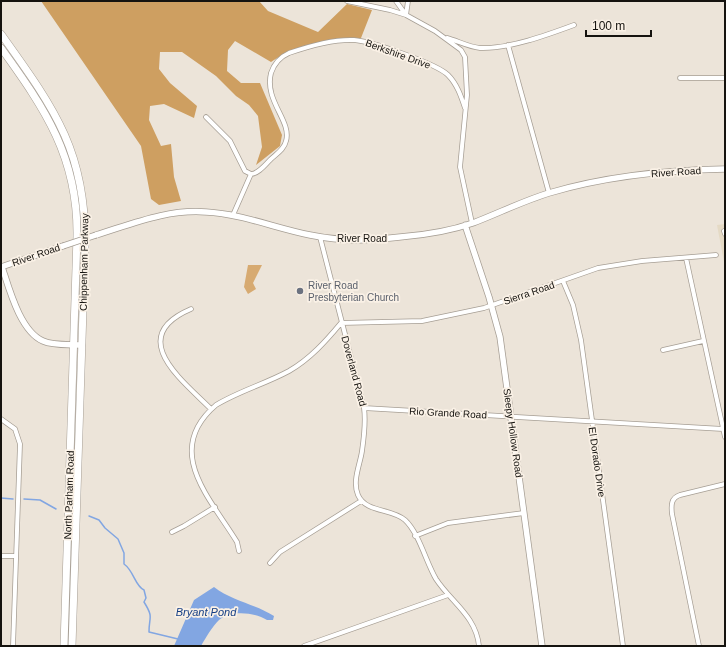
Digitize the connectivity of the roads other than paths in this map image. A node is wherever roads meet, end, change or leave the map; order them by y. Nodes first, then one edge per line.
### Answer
1 (347, 1) edge
2 (396, 1) edge
3 (408, 1) edge
4 (406, 15) junction
5 (574, 25) dead end
6 (1, 34) edge
7 (443, 37) junction
8 (508, 44) junction
9 (1, 48) edge
10 (680, 78) dead end
11 (725, 78) edge
12 (465, 108) junction
13 (206, 117) dead end
14 (725, 169) edge
15 (251, 174) junction
16 (549, 193) junction
17 (233, 215) junction
18 (472, 223) junction
19 (465, 225) junction
20 (320, 237) junction
21 (716, 255) dead end
22 (686, 258) junction
23 (2, 267) edge
24 (563, 281) junction
25 (492, 306) junction
26 (191, 309) dead end
27 (342, 323) junction
28 (704, 341) junction
29 (74, 344) junction
30 (82, 345) junction
31 (663, 350) dead end
32 (364, 408) junction
33 (210, 409) junction
34 (511, 417) junction
35 (1, 419) edge
36 (592, 421) junction
37 (723, 429) junction
38 (725, 437) edge
39 (725, 484) edge
40 (361, 501) junction
41 (214, 507) junction
42 (524, 512) junction
43 (172, 532) dead end
44 (415, 536) junction
45 (239, 551) dead end
46 (1, 556) edge
47 (16, 556) junction
48 (270, 563) dead end
49 (448, 595) junction
50 (13, 646) edge
51 (64, 646) edge
52 (72, 646) edge
53 (304, 646) edge
54 (480, 646) edge
55 (542, 646) edge
56 (623, 646) edge
57 (699, 646) edge

1 - 4 street
2 - 4 street
3 - 4 street
4 - 7 street
5 - 8 street
6 - 30 highway, Chippenham Parkway
7 - 8 street
7 - 12 street
8 - 16 street
9 - 29 highway, Chippenham Parkway
10 - 11 street
12 - 15 street, Berkshire Drive
12 - 18 street
13 - 15 street
14 - 16 main road, River Road
15 - 17 street
16 - 18 main road, River Road
17 - 20 main road, River Road
17 - 23 main road, River Road, bridge
18 - 19 main road, River Road
19 - 20 main road, River Road
19 - 25 main road, Sleepy Hollow Road
20 - 27 street, Doverland Road
21 - 22 street, Sierra Road
22 - 24 street, Sierra Road
22 - 28 street
23 - 29 main road
24 - 25 street, Sierra Road
24 - 36 street, El Dorado Drive
25 - 27 street, Sierra Road
25 - 34 main road, Sleepy Hollow Road
26 - 33 street
27 - 32 street, Doverland Road
27 - 33 street
28 - 31 street
28 - 37 street
29 - 30 main road
29 - 51 highway, North Parham Road
30 - 52 highway, North Parham Road
32 - 34 street, Rio Grande Road
32 - 40 street, Doverland Road
33 - 41 street
34 - 36 street, Rio Grande Road
34 - 42 main road, Sleepy Hollow Road
35 - 47 street
36 - 37 street, Rio Grande Road
36 - 56 street, El Dorado Drive
37 - 38 street
39 - 57 street
40 - 44 street
40 - 48 street
41 - 43 street
41 - 45 street
42 - 44 street
42 - 55 main road, Sleepy Hollow Road
44 - 49 street
46 - 47 street
47 - 50 street
49 - 53 street
49 - 54 street

